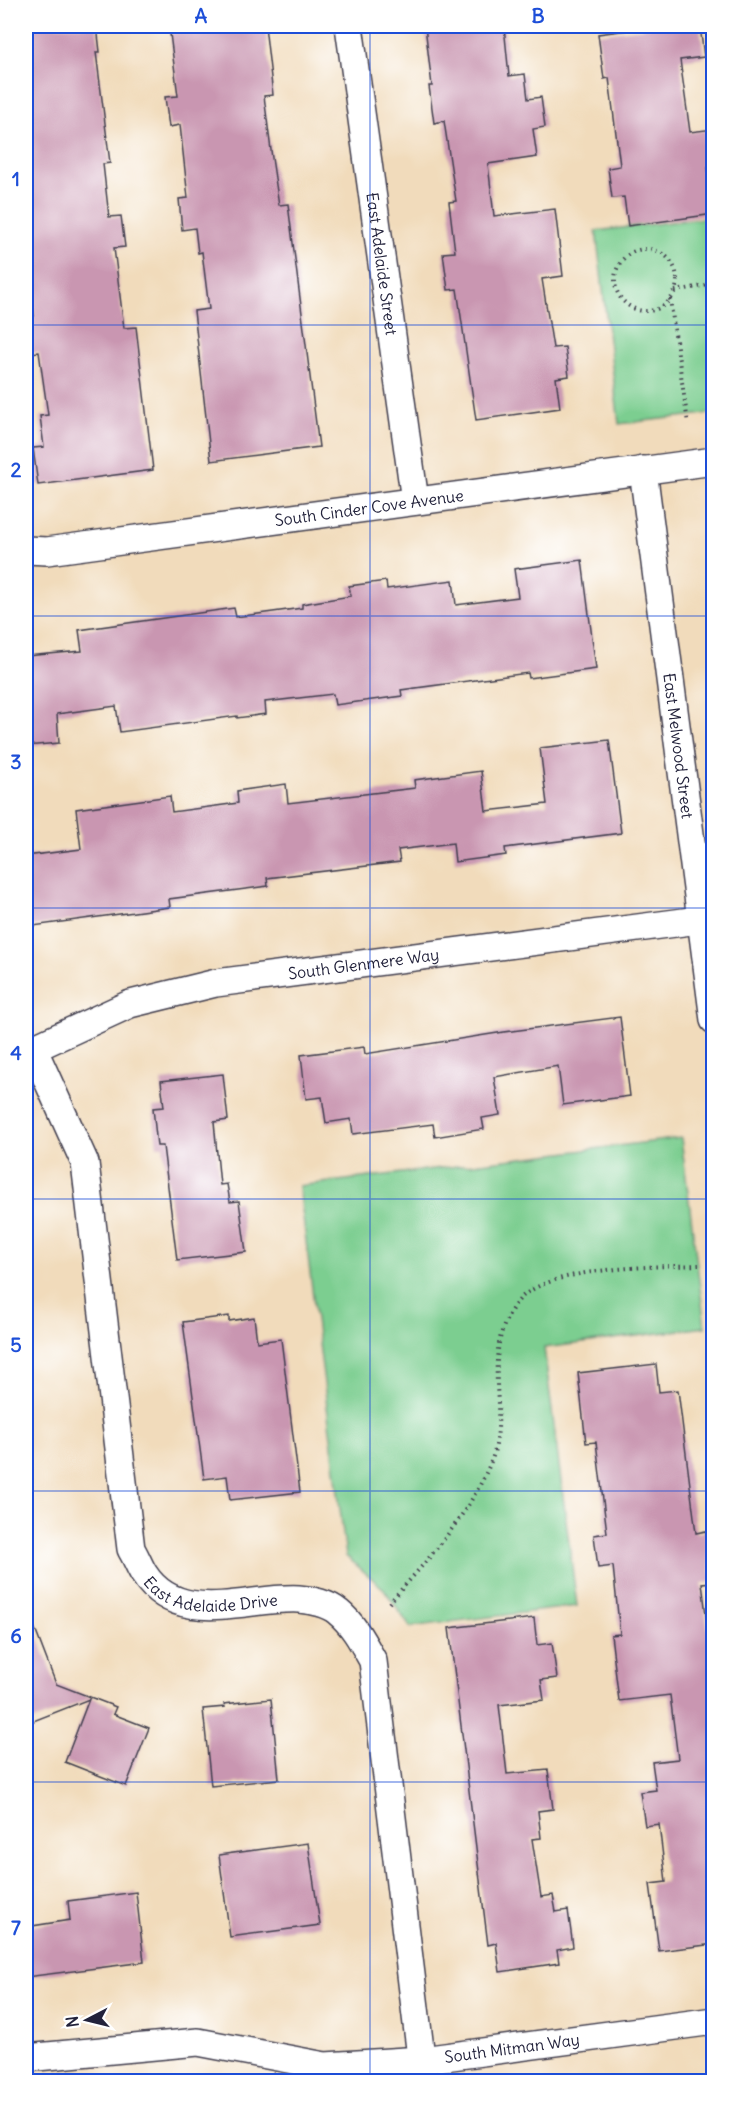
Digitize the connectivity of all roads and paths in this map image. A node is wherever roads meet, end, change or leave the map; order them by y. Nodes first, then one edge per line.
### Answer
1 (349, 26) edge
2 (714, 284) edge
3 (675, 291) junction
4 (670, 299) junction
5 (688, 423) dead end
6 (714, 461) edge
7 (643, 470) junction
8 (415, 501) junction
9 (26, 550) edge
10 (707, 919) edge
11 (714, 1020) edge
12 (29, 1050) edge
13 (699, 1264) dead end
14 (388, 1603) dead end
15 (714, 2021) edge
16 (26, 2058) edge
17 (423, 2071) edge

1 - 8 street, East Adelaide Street
2 - 3 path
3 - 4 path
3 - 4 path
4 - 5 path
6 - 7 street, South Cinder Cove Avenue
7 - 8 street, South Cinder Cove Avenue
7 - 10 street, East Melwood Street
8 - 9 street, South Cinder Cove Avenue
10 - 11 street, East Melwood Street
10 - 12 street, South Glenmere Way
12 - 17 street, East Adelaide Drive
13 - 14 path
15 - 17 street, South Mitman Way
16 - 17 street, South Mitman Way

